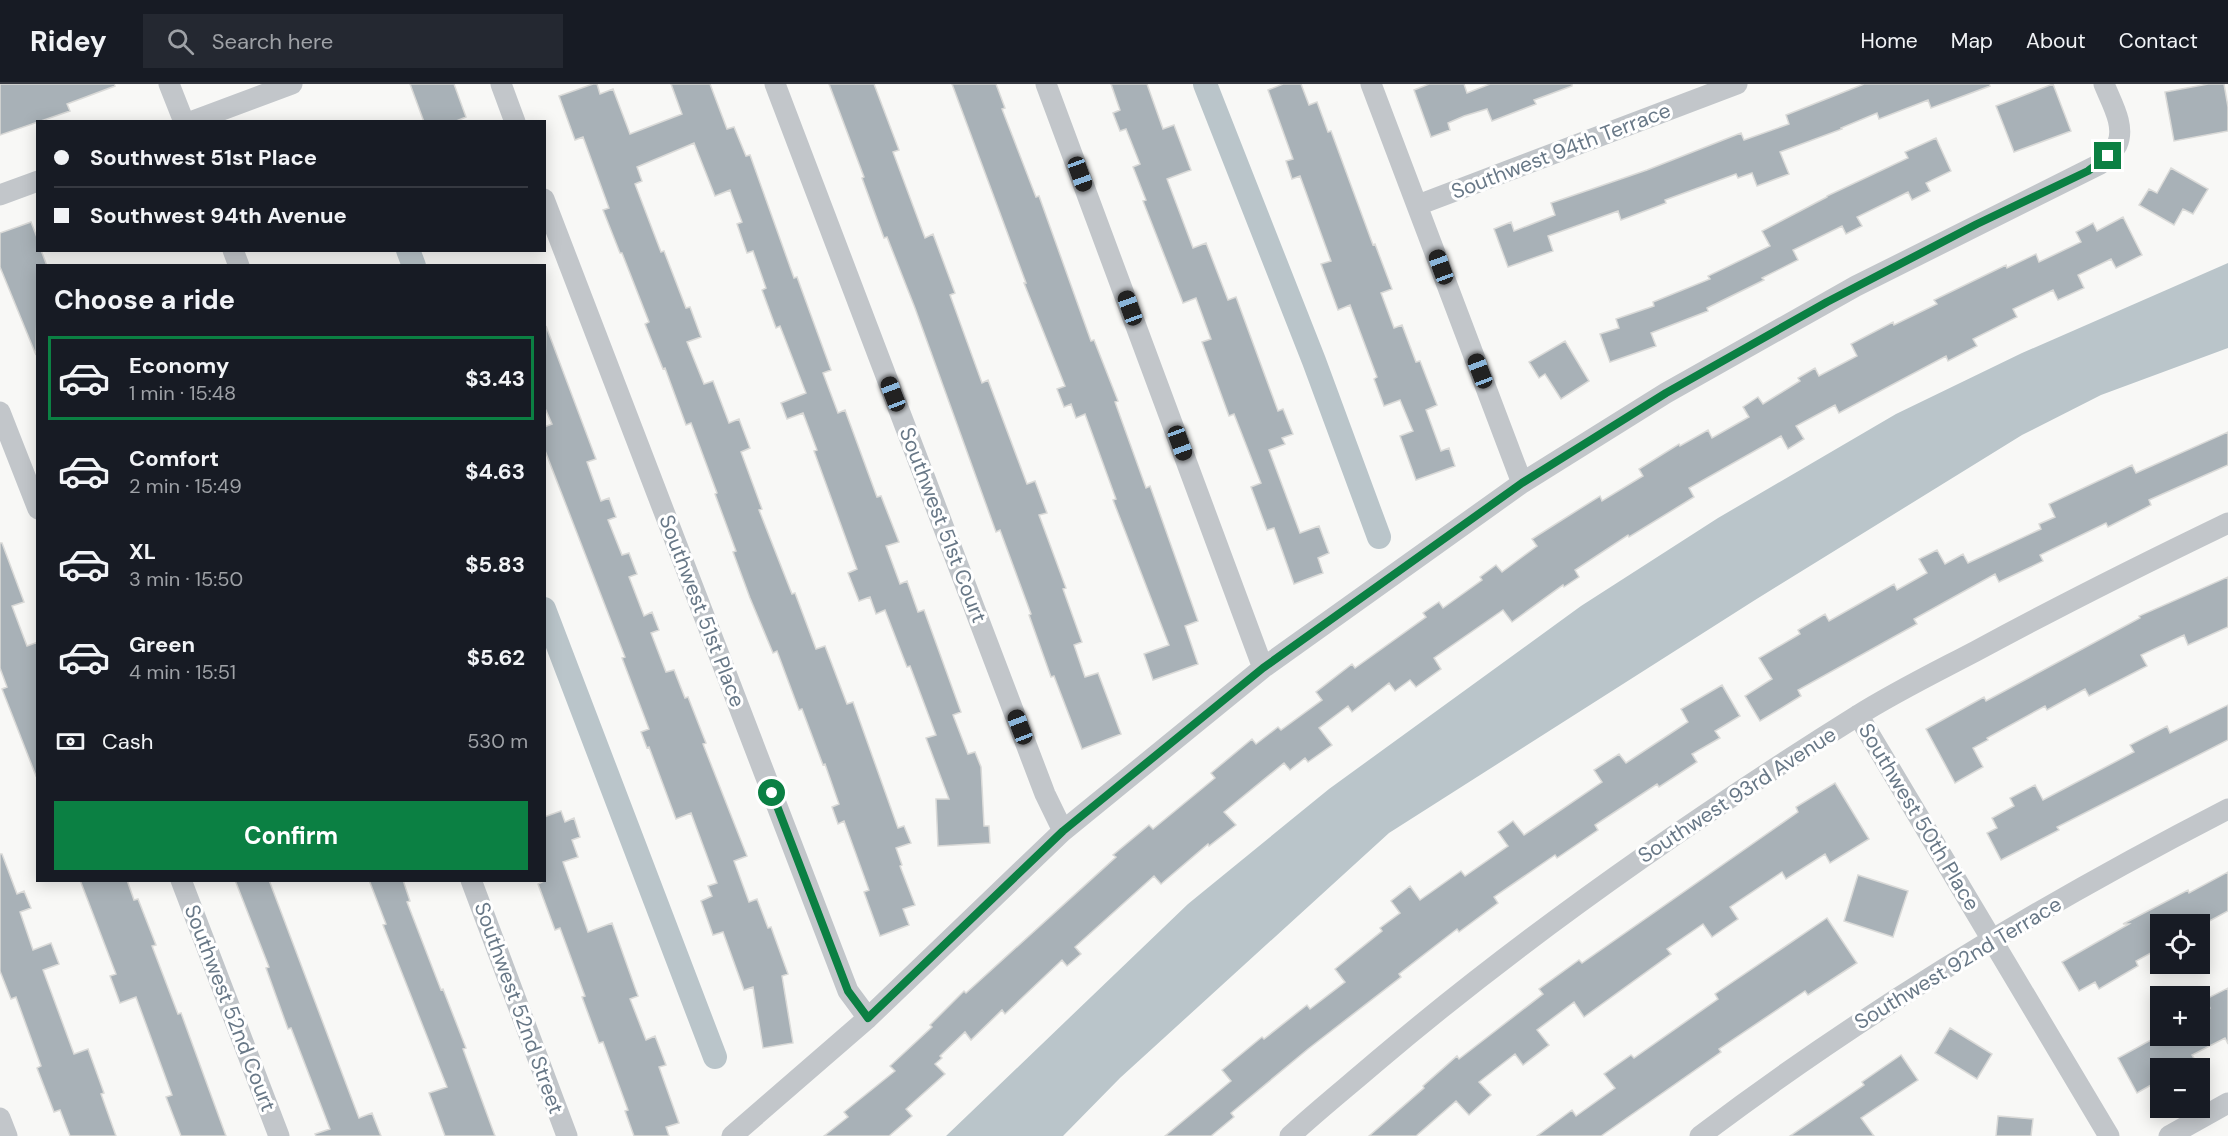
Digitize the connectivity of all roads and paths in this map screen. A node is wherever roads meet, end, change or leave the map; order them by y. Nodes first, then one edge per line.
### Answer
1 (169, 84) edge
2 (292, 84) edge
3 (501, 84) edge
4 (775, 84) edge
5 (1046, 84) edge
6 (1371, 84) edge
7 (1737, 84) edge
8 (2104, 84) edge
9 (183, 120) edge
10 (195, 120) edge
11 (514, 120) edge
12 (36, 182) edge
13 (0, 195) edge
14 (546, 204) edge
15 (1418, 205) junction
16 (0, 412) edge
17 (1522, 483) junction
18 (36, 504) edge
19 (2228, 523) edge
20 (1263, 668) junction
21 (1858, 715) junction
22 (2228, 809) edge
23 (1063, 831) junction
24 (182, 882) edge
25 (472, 882) edge
26 (1992, 940) junction
27 (868, 1018) junction
28 (2228, 1103) edge
29 (0, 1118) edge
30 (7, 1136) edge
31 (279, 1136) edge
32 (567, 1136) edge
33 (732, 1136) edge
34 (1290, 1136) edge
35 (1700, 1136) edge
36 (2109, 1136) edge
37 (2169, 1136) edge

1 - 9 street
2 - 10 street
3 - 11 street
4 - 23 street, Southwest 51st Court
5 - 20 street
6 - 15 street
7 - 15 street, Southwest 94th Terrace
8 - 17 street
12 - 13 street
14 - 27 street, Southwest 51st Place
15 - 17 street
16 - 18 street
17 - 20 street
19 - 21 street, Southwest 93rd Avenue
20 - 23 street
21 - 26 street, Southwest 50th Place
21 - 34 street, Southwest 93rd Avenue
22 - 26 street, Southwest 92nd Terrace
23 - 27 street
24 - 31 street, Southwest 52nd Court
25 - 32 street, Southwest 52nd Street
26 - 35 street, Southwest 92nd Terrace
26 - 36 street, Southwest 50th Place
27 - 33 street
28 - 37 street
29 - 30 street

